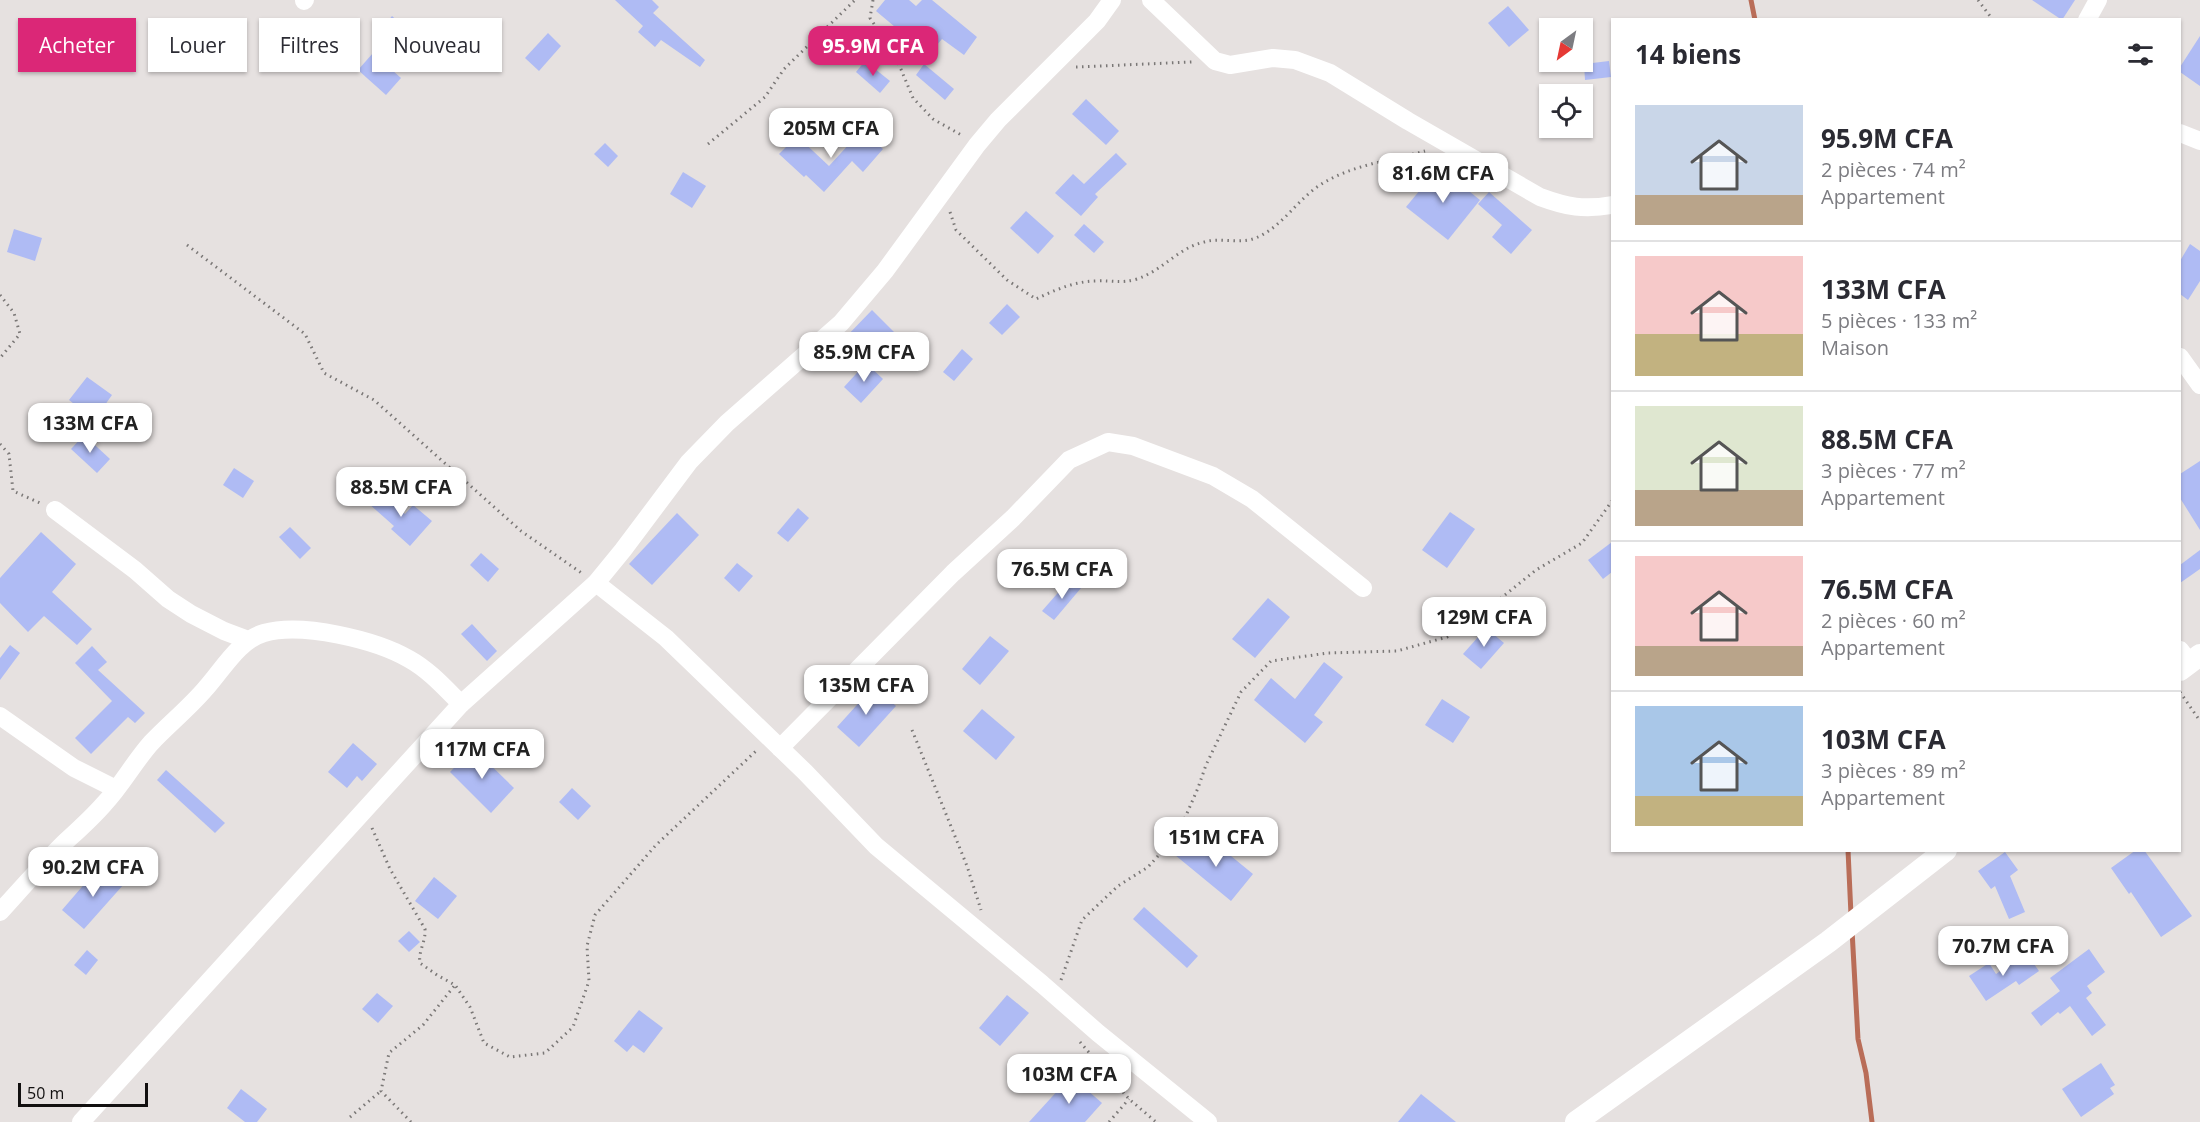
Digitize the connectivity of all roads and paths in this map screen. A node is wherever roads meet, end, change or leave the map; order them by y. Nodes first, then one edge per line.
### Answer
1 (855, 0) edge
2 (873, 0) edge
3 (1112, 0) edge
4 (1151, 0) edge
5 (1978, 0) edge
6 (2098, 0) edge
7 (1992, 18) edge
8 (2088, 18) edge
9 (1215, 61) junction
10 (1052, 68) junction
11 (2181, 133) edge
12 (2200, 141) edge
13 (708, 144) dead end
14 (1450, 144) junction
15 (977, 145) junction
16 (943, 193) junction
17 (1611, 205) edge
18 (187, 245) dead end
19 (0, 295) edge
20 (0, 358) edge
21 (2181, 358) edge
22 (2200, 386) edge
23 (0, 444) edge
24 (1611, 502) edge
25 (56, 510) joint
26 (596, 583) junction
27 (1363, 588) dead end
28 (248, 640) junction
29 (2181, 694) edge
30 (461, 704) junction
31 (0, 716) edge
32 (2200, 722) edge
33 (912, 730) dead end
34 (775, 744) junction
35 (117, 789) junction
36 (372, 801) junction
37 (1943, 852) edge
38 (0, 912) edge
39 (982, 916) dead end
40 (455, 984) junction
41 (1055, 995) junction
42 (1073, 1035) dead end
43 (381, 1091) junction
44 (1129, 1099) junction
45 (350, 1117) dead end
46 (81, 1122) edge
47 (411, 1122) edge
48 (1108, 1122) edge
49 (1156, 1122) edge
50 (1208, 1122) edge
51 (1576, 1122) edge

1 - 13 path
2 - 15 path
3 - 10 street
4 - 9 street
5 - 7 path
6 - 8 street
9 - 10 path
9 - 14 street
10 - 15 street
11 - 12 street
14 - 16 path
14 - 17 street
15 - 16 street
16 - 26 street
18 - 26 path
19 - 20 path
21 - 22 street
23 - 25 path
24 - 41 path
25 - 28 street
26 - 30 street
26 - 34 street
27 - 34 street
28 - 30 street
28 - 35 street
29 - 32 path
30 - 36 street
31 - 35 street
33 - 39 path
34 - 40 path
34 - 41 street
35 - 38 street
36 - 40 path
36 - 46 street
37 - 51 street
40 - 43 path
41 - 50 street
42 - 44 path
43 - 45 path
43 - 47 path
44 - 48 path
44 - 49 path

